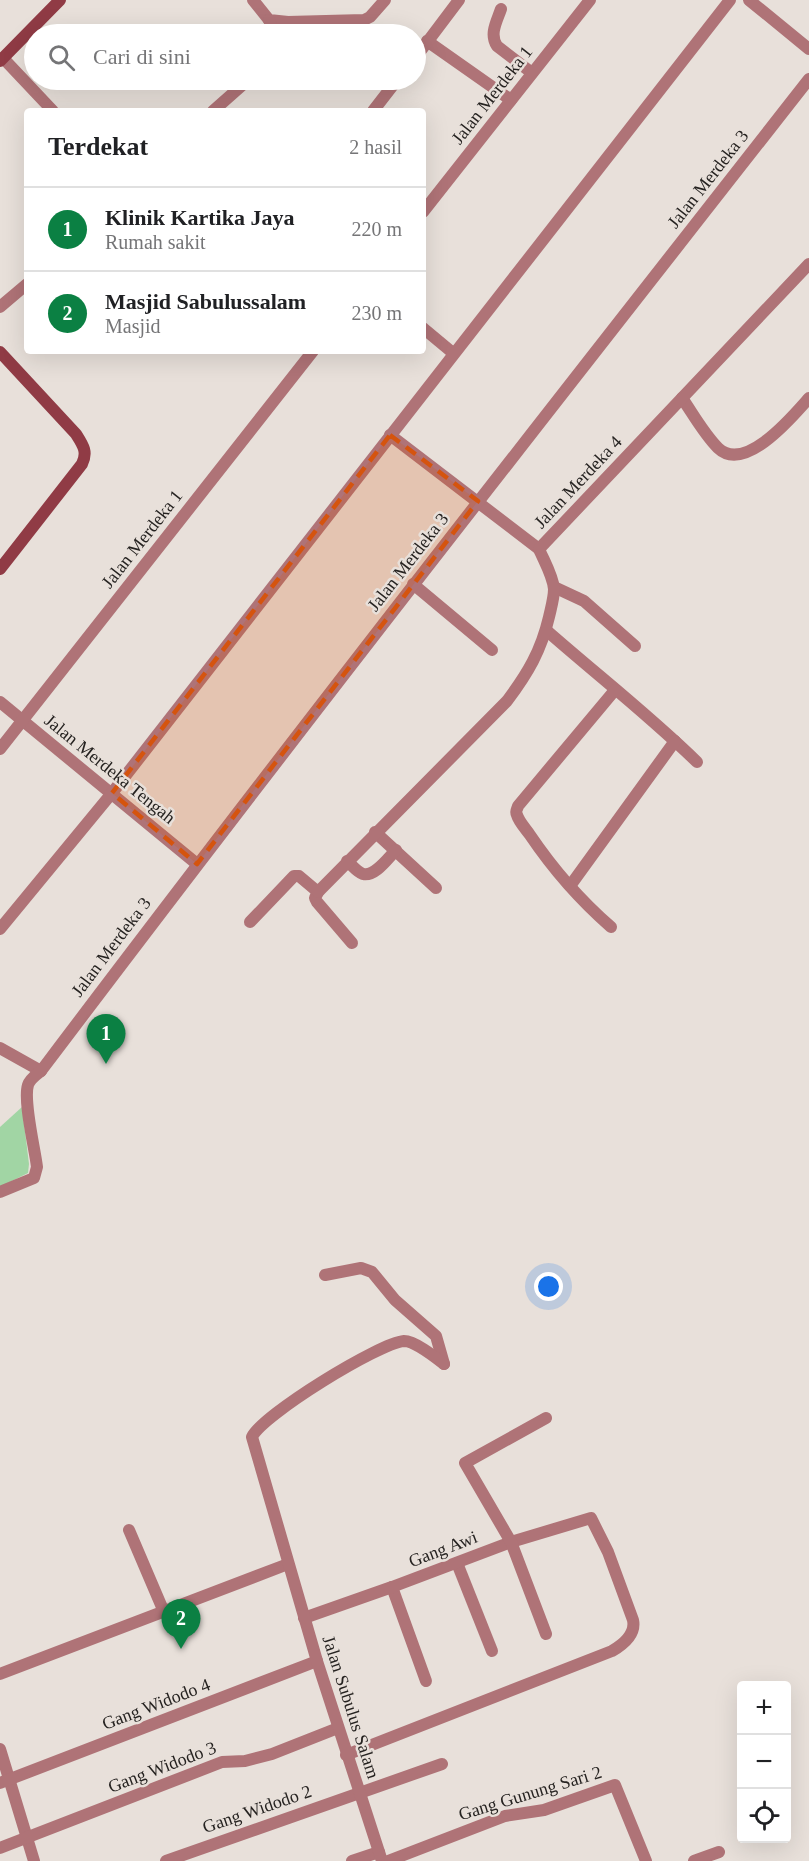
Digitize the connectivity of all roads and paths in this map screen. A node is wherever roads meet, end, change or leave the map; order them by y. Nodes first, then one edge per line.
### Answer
1 (60, 0) edge
2 (254, 0) edge
3 (385, 0) edge
4 (459, 0) edge
5 (590, 0) edge
6 (730, 0) edge
7 (749, 0) edge
8 (501, 9) dead end
9 (269, 20) junction
10 (37, 24) edge
11 (270, 24) edge
12 (24, 37) edge
13 (428, 41) junction
14 (426, 44) edge
15 (809, 49) edge
16 (2, 60) edge
17 (532, 73) junction
18 (809, 79) edge
19 (24, 82) edge
20 (32, 90) edge
21 (237, 90) edge
22 (390, 90) edge
23 (511, 100) junction
24 (50, 108) edge
25 (216, 108) edge
26 (375, 108) edge
27 (426, 208) edge
28 (809, 264) edge
29 (24, 287) edge
30 (0, 307) edge
31 (426, 330) edge
32 (0, 352) edge
33 (453, 353) junction
34 (311, 354) edge
35 (682, 398) junction
36 (809, 398) edge
37 (390, 435) junction
38 (478, 501) junction
39 (539, 549) junction
40 (0, 569) edge
41 (413, 584) junction
42 (554, 587) junction
43 (546, 630) junction
44 (635, 645) dead end
45 (492, 650) dead end
46 (615, 690) junction
47 (0, 702) edge
48 (21, 721) junction
49 (675, 741) junction
50 (0, 749) edge
51 (697, 762) dead end
52 (112, 793) junction
53 (375, 832) junction
54 (396, 850) junction
55 (347, 861) junction
56 (197, 864) junction
57 (570, 886) junction
58 (436, 888) dead end
59 (318, 892) junction
60 (250, 922) dead end
61 (611, 927) dead end
62 (0, 929) edge
63 (352, 943) dead end
64 (0, 1048) edge
65 (40, 1071) junction
66 (0, 1192) edge
67 (325, 1275) dead end
68 (546, 1418) dead end
69 (129, 1530) dead end
70 (511, 1542) junction
71 (458, 1563) junction
72 (288, 1564) junction
73 (392, 1587) junction
74 (164, 1612) junction
75 (304, 1617) junction
76 (546, 1634) dead end
77 (492, 1651) dead end
78 (317, 1661) junction
79 (0, 1674) edge
80 (426, 1681) dead end
81 (338, 1728) junction
82 (0, 1749) edge
83 (346, 1755) junction
84 (442, 1764) dead end
85 (4, 1781) edge
86 (360, 1793) junction
87 (27, 1838) junction
88 (0, 1848) edge
89 (719, 1852) dead end
90 (383, 1858) edge
91 (34, 1861) edge
92 (166, 1861) edge
93 (352, 1861) edge
94 (646, 1861) edge
95 (694, 1861) edge

1 - 10 street
2 - 9 street
3 - 9 street
4 - 13 street
5 - 17 street, Jalan Merdeka 1
6 - 33 street
7 - 15 street
8 - 17 street
9 - 11 street
12 - 16 street
13 - 14 street
13 - 23 street
16 - 19 street
17 - 23 street, Jalan Merdeka 1
18 - 38 street, Jalan Merdeka 3
20 - 24 street
21 - 25 street
22 - 26 street
23 - 27 street, Jalan Merdeka 1
28 - 35 street, Jalan Merdeka 4
29 - 30 street
31 - 33 street
32 - 40 street
33 - 37 street
34 - 48 street, Jalan Merdeka 1
35 - 36 street
35 - 39 street, Jalan Merdeka 4
37 - 38 street
37 - 52 street
38 - 39 street
38 - 41 street, Jalan Merdeka 3
39 - 42 street, Jalan Merdeka 4
41 - 45 street
41 - 56 street, Jalan Merdeka 3
42 - 43 street
42 - 44 street
43 - 46 street
43 - 53 street
46 - 49 street
46 - 57 street
47 - 48 street, Jalan Merdeka Tengah
48 - 50 street, Jalan Merdeka 1
48 - 52 street, Jalan Merdeka Tengah
49 - 51 street
49 - 57 street
52 - 56 street, Jalan Merdeka Tengah
52 - 62 street
53 - 54 street
53 - 55 street
54 - 55 street
54 - 58 street
55 - 59 street
56 - 65 street, Jalan Merdeka 3
57 - 61 street
59 - 60 street
59 - 63 street
64 - 65 street
65 - 66 street, Jalan Merdeka 3
67 - 72 street, Jalan Subulus Salam
68 - 70 street
69 - 74 street
70 - 71 street, Gang Awi
70 - 76 street
70 - 83 street, Gang Awi
71 - 73 street, Gang Awi
71 - 77 street
72 - 74 street
72 - 75 street, Jalan Subulus Salam
73 - 75 street, Gang Awi
73 - 80 street
74 - 79 street
75 - 78 street, Jalan Subulus Salam
78 - 81 street, Jalan Subulus Salam
78 - 85 street, Gang Widodo 4
81 - 83 street, Jalan Subulus Salam
81 - 87 street, Gang Widodo 3
82 - 85 street
83 - 86 street, Jalan Subulus Salam
84 - 86 street, Gang Widodo 2
85 - 87 street
86 - 90 street, Jalan Subulus Salam
86 - 92 street, Gang Widodo 2
87 - 88 street, Gang Widodo 3
87 - 91 street
89 - 95 street
90 - 93 street, Gang Gunung Sari 2
90 - 94 street, Gang Gunung Sari 2

